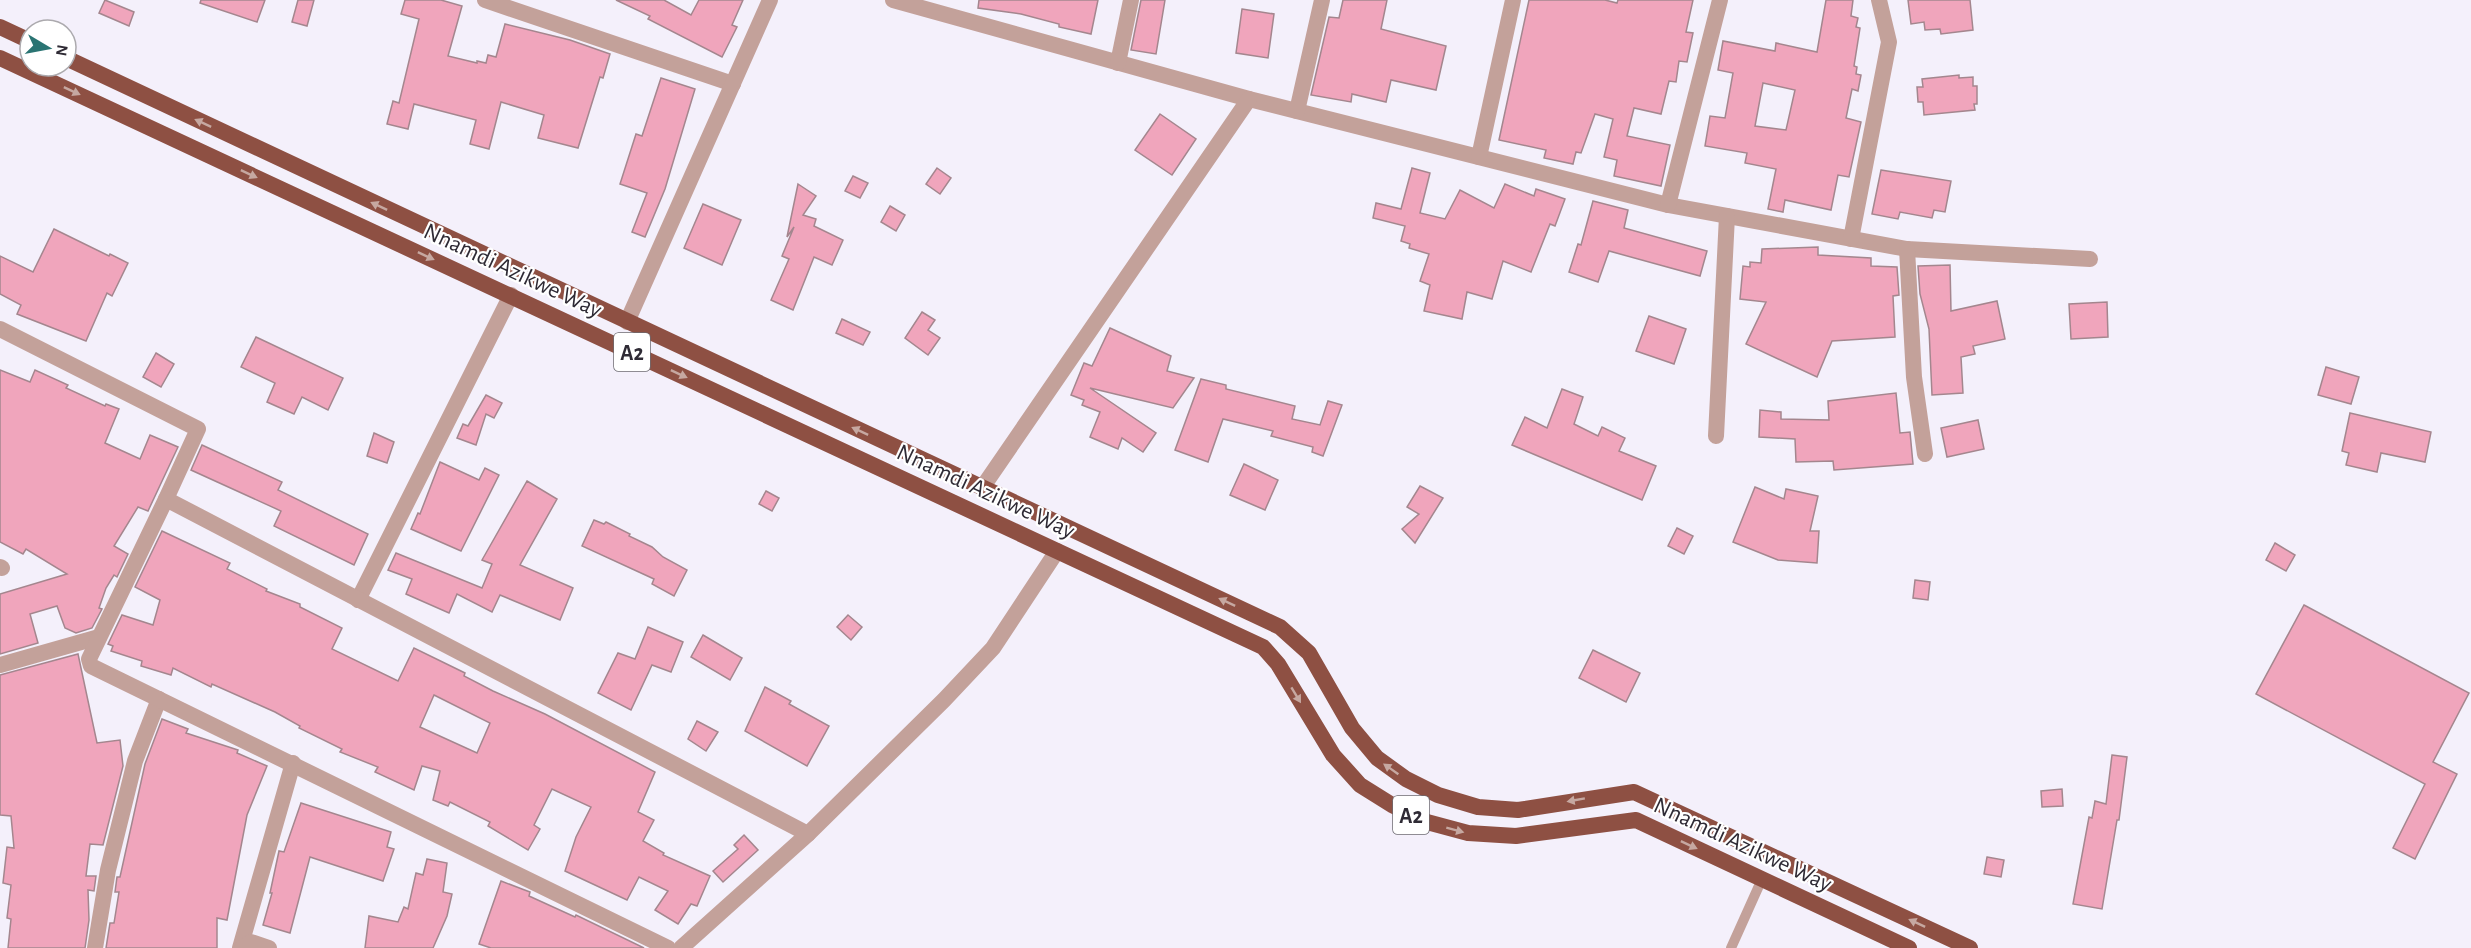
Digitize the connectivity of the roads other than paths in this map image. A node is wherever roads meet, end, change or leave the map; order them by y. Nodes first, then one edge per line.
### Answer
1 (485, 0) edge
2 (770, 0) edge
3 (893, 0) edge
4 (1131, 0) edge
5 (1322, 0) edge
6 (1513, 0) edge
7 (1720, 0) edge
8 (1879, 0) edge
9 (946, 7) edge
10 (0, 27) edge
11 (18, 35) edge
12 (0, 58) edge
13 (1118, 63) junction
14 (78, 64) edge
15 (733, 84) junction
16 (1249, 99) junction
17 (1297, 111) junction
18 (1479, 157) junction
19 (1668, 205) junction
20 (1727, 216) junction
21 (1851, 238) junction
22 (1907, 249) junction
23 (2090, 259) dead end
24 (511, 296) junction
25 (627, 322) junction
26 (0, 329) edge
27 (1716, 436) dead end
28 (1925, 454) dead end
29 (982, 488) junction
30 (166, 499) junction
31 (1057, 551) junction
32 (358, 600) junction
33 (99, 638) junction
34 (0, 665) edge
35 (159, 699) junction
36 (293, 763) junction
37 (808, 834) junction
38 (1762, 879) junction
39 (95, 948) edge
40 (241, 948) edge
41 (268, 948) edge
42 (668, 948) edge
43 (681, 948) edge
44 (1731, 948) edge
45 (1909, 948) edge
46 (1970, 948) edge

1 - 15 street
2 - 15 street
3 - 9 street
4 - 13 street
5 - 17 street
6 - 18 street
7 - 19 street
8 - 21 street
9 - 13 street
10 - 11 highway
12 -> 24 highway, Nnamdi Azikwe Way / A2
13 - 16 street
25 -> 14 highway, Nnamdi Azikwe Way / A2
15 - 25 street
16 - 17 street
16 - 29 street
17 - 18 street
18 - 19 street
19 - 20 street
20 - 21 street
20 - 27 street
21 - 22 street
22 - 23 street
22 - 28 street
24 -> 31 highway, Nnamdi Azikwe Way / A2
24 - 32 street
29 -> 25 highway, Nnamdi Azikwe Way / A2
26 - 30 street
46 -> 29 highway, Nnamdi Azikwe Way / A2
30 - 32 street
30 - 33 street
31 - 37 street
31 -> 38 highway, Nnamdi Azikwe Way / A2
32 - 37 street
33 - 34 street
33 - 35 street
35 - 36 street
35 - 39 street
36 - 40 street
36 - 42 street
37 - 43 street
38 - 44 lane
38 - 45 highway, Nnamdi Azikwe Way / A2
40 - 41 street

